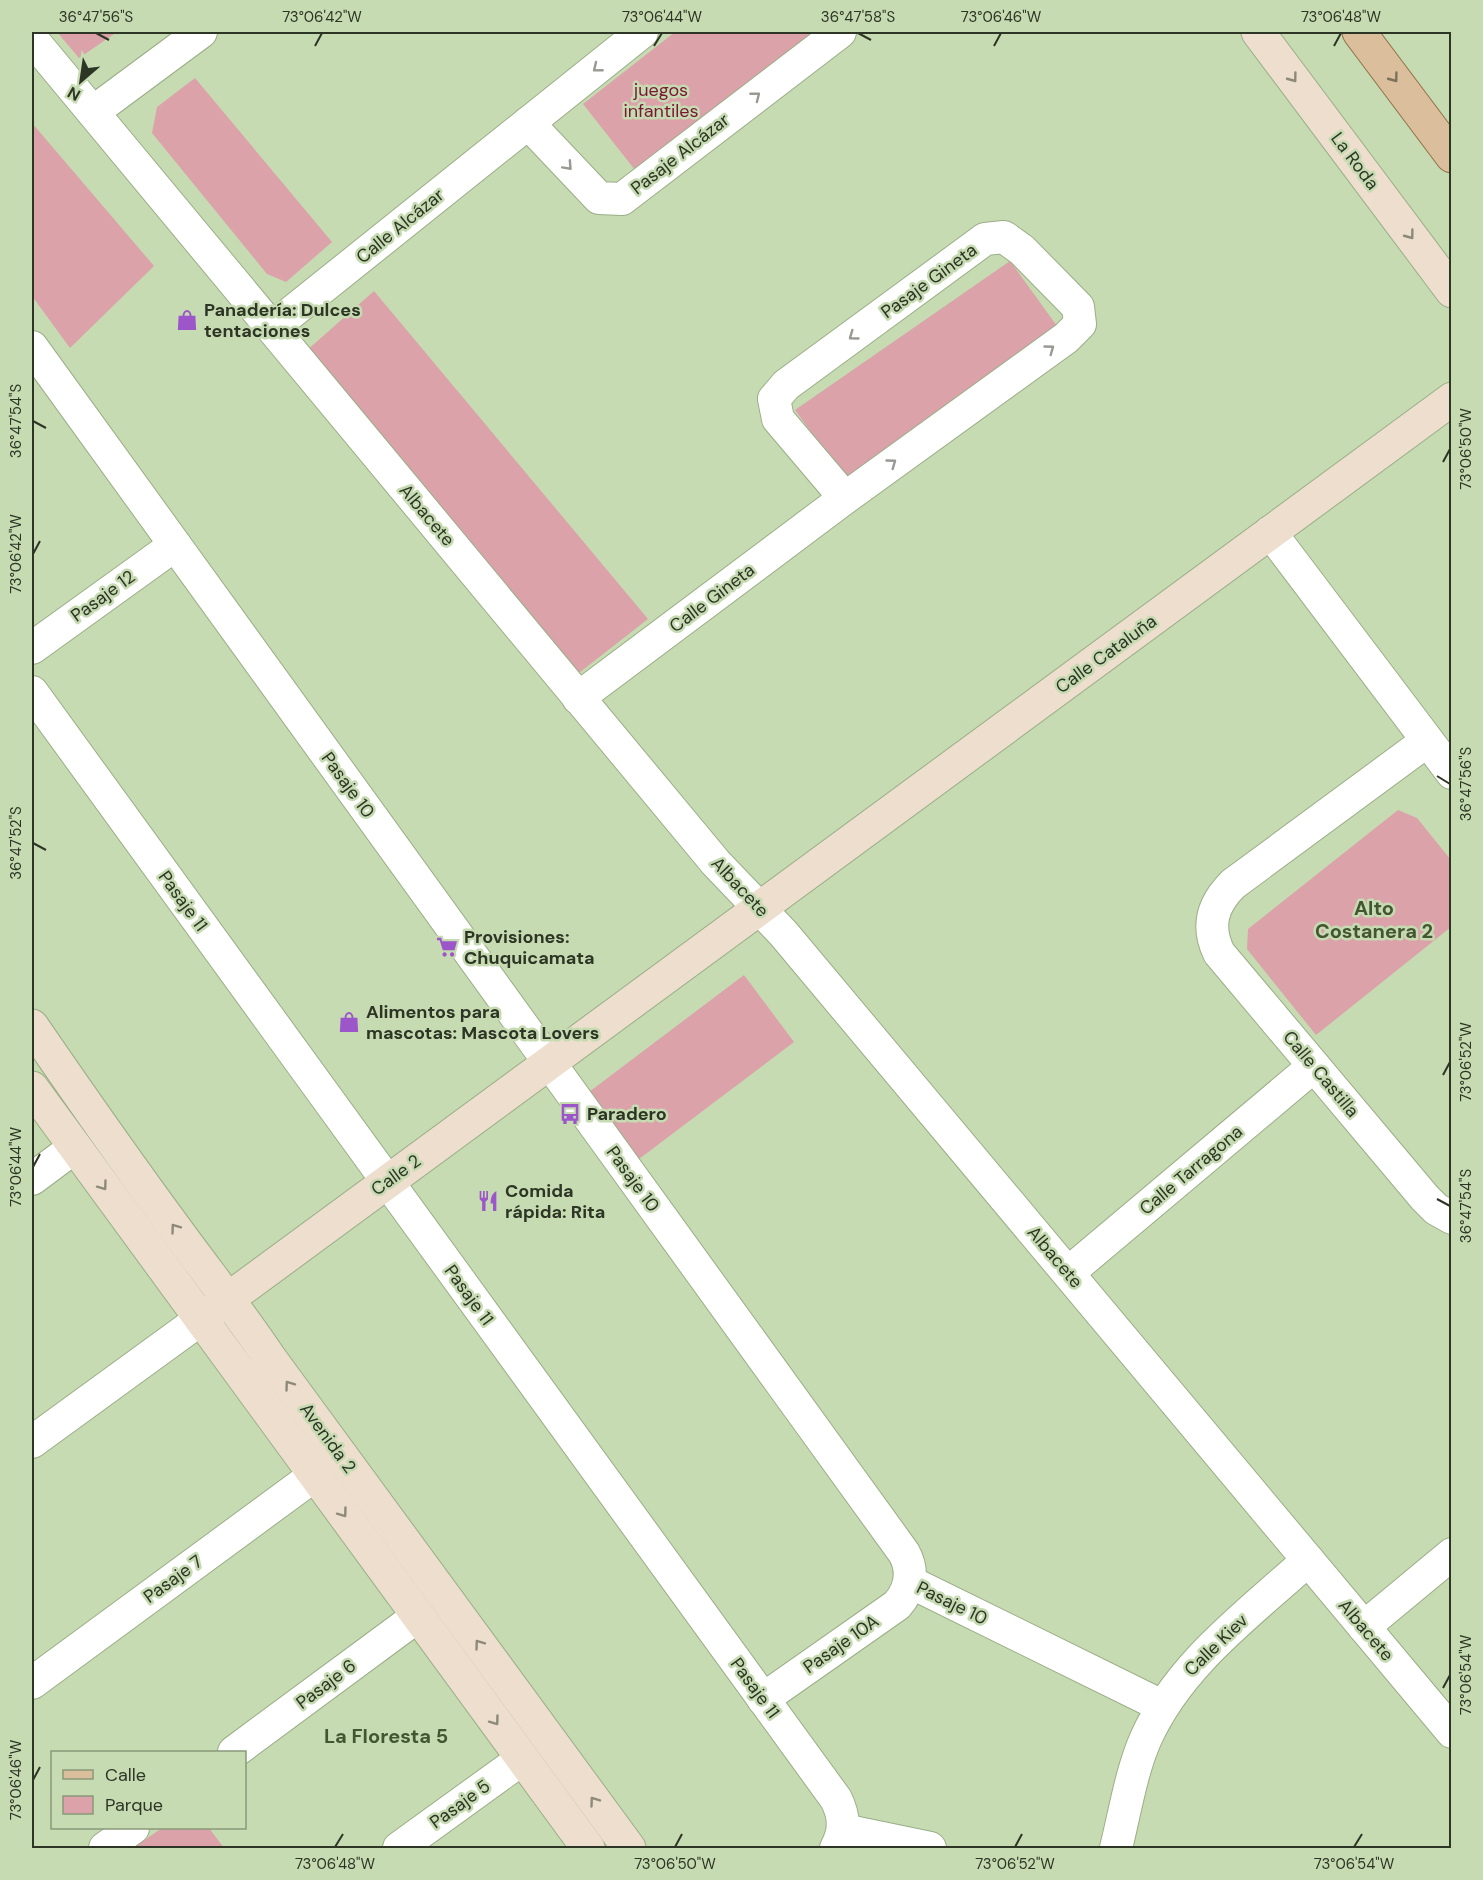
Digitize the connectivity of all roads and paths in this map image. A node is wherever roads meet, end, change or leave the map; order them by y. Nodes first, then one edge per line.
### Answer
1 (201, 32) edge
2 (642, 32) edge
3 (840, 32) edge
4 (1258, 32) edge
5 (1359, 32) edge
6 (32, 39) edge
7 (93, 112) junction
8 (528, 123) junction
9 (1452, 156) edge
10 (1452, 291) edge
11 (272, 328) junction
12 (32, 347) edge
13 (1452, 399) edge
14 (845, 498) junction
15 (1270, 532) junction
16 (175, 545) junction
17 (32, 648) edge
18 (32, 692) edge
19 (578, 698) junction
20 (1427, 741) junction
21 (1452, 773) edge
22 (761, 909) junction
23 (32, 1026) edge
24 (549, 1063) junction
25 (1314, 1066) junction
26 (32, 1088) edge
27 (75, 1147) junction
28 (32, 1179) edge
29 (387, 1182) junction
30 (1452, 1218) edge
31 (1068, 1273) junction
32 (230, 1299) junction
33 (201, 1319) junction
34 (32, 1442) edge
35 (315, 1475) junction
36 (1452, 1554) edge
37 (1308, 1560) junction
38 (910, 1582) junction
39 (418, 1616) junction
40 (1364, 1627) junction
41 (32, 1683) edge
42 (763, 1699) junction
43 (1162, 1706) junction
44 (1452, 1732) edge
45 (235, 1751) edge
46 (522, 1759) junction
47 (131, 1829) edge
48 (840, 1839) edge
49 (105, 1848) edge
50 (399, 1848) edge
51 (588, 1848) edge
52 (629, 1848) edge
53 (930, 1848) edge
54 (1116, 1848) edge

1 - 7 street
2 -> 8 street
8 -> 3 street, Pasaje Alcázar
4 -> 10 street, La Roda
5 -> 9 main road
6 - 7 street, Albacete
7 - 11 street, Albacete
8 - 11 street, Calle Alcázar
11 - 19 street, Albacete
12 - 16 street, Pasaje 10
13 - 15 street, Calle Cataluña
14 -> 14 street, Pasaje Gineta
14 - 19 street, Calle Gineta
15 - 20 street
15 - 22 street, Calle Cataluña
16 - 17 street, Pasaje 12
16 - 24 street, Pasaje 10
18 - 29 street, Pasaje 11
19 - 22 street, Albacete
20 - 21 street
20 - 25 street, Calle Castilla
22 - 24 street, Calle 2
22 - 31 street, Albacete
32 -> 23 street, Avenida 2
24 - 29 street, Calle 2
24 - 38 street, Pasaje 10
25 - 30 street, Calle Castilla
25 - 31 street, Calle Tarragona
26 - 27 street, Avenida 2
27 - 28 street
27 -> 33 street, Avenida 2
29 - 32 street, Calle 2
29 - 42 street, Pasaje 11
31 - 37 street, Albacete
32 - 33 street, Calle 2
52 -> 32 street, Avenida 2
33 - 34 street, Calle 2
33 - 35 street, Avenida 2
35 -> 39 street, Avenida 2
35 - 41 street, Pasaje 7
36 - 40 street
37 - 40 street, Albacete
37 - 43 street, Calle Kiev
38 - 42 street, Pasaje 10A
38 - 43 street, Pasaje 10
39 - 45 street, Pasaje 6
39 -> 46 street, Avenida 2
40 - 44 street, Albacete
42 - 48 street, Pasaje 11
43 - 54 street, Calle Kiev
46 - 50 street, Pasaje 5
46 - 51 street, Avenida 2
47 - 49 street
48 - 53 street, Pasaje 11

